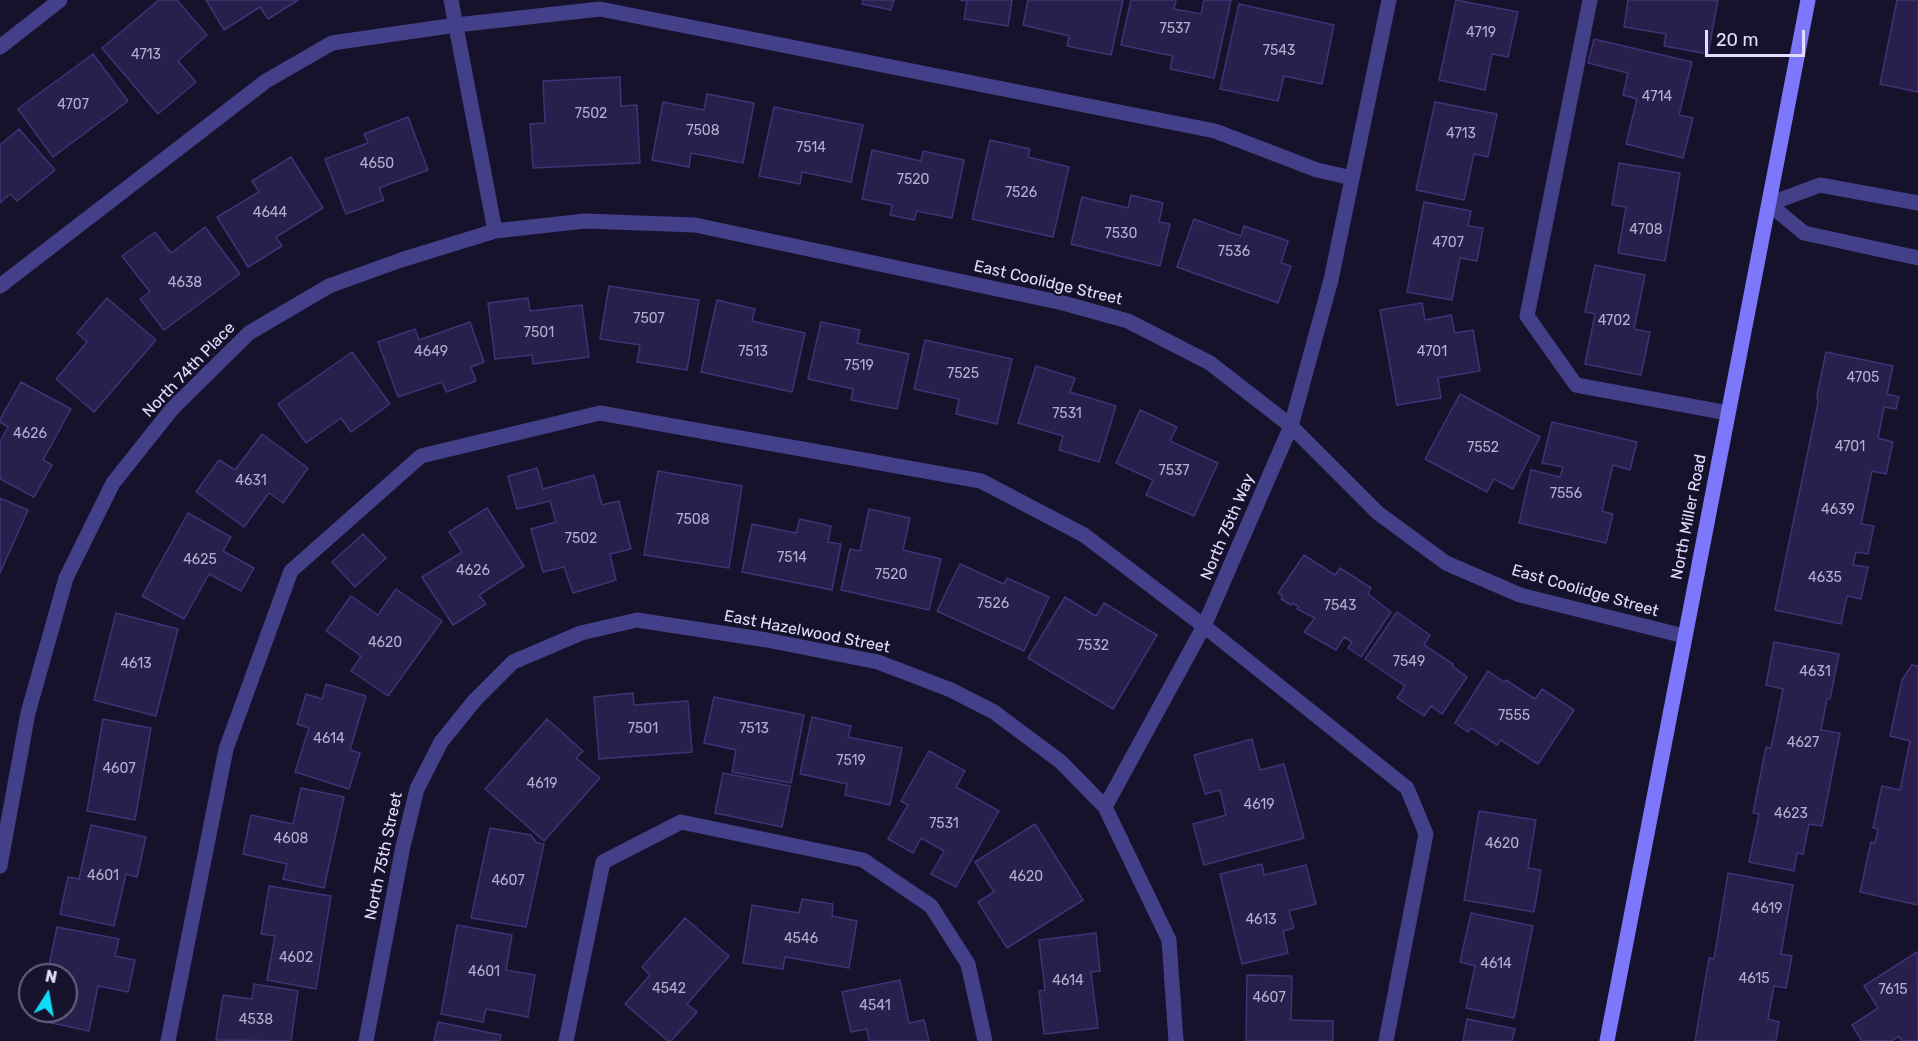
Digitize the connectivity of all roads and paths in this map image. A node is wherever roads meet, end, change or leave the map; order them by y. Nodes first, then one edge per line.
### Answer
1 (60, 0) edge
2 (451, 0) edge
3 (1389, 0) edge
4 (1590, 0) edge
5 (1808, 0) edge
6 (456, 25) junction
7 (0, 46) edge
8 (1352, 178) junction
9 (1918, 203) edge
10 (1769, 204) junction
11 (495, 231) junction
12 (1918, 258) edge
13 (0, 286) edge
14 (1728, 413) junction
15 (1291, 426) junction
16 (637, 620) joint
17 (1204, 626) junction
18 (1684, 636) junction
19 (1106, 807) junction
20 (0, 866) edge
21 (168, 1041) edge
22 (366, 1041) edge
23 (566, 1041) edge
24 (985, 1041) edge
25 (1176, 1041) edge
26 (1386, 1041) edge
27 (1606, 1041) edge

1 - 7 street
2 - 6 street
3 - 8 street, North 75th Way
4 - 14 street
5 - 10 street, North Miller Road
6 - 8 street
6 - 11 street
6 - 13 street
8 - 15 street, North 75th Way
9 - 10 street
10 - 12 street
10 - 14 street, North Miller Road
11 - 15 street, East Coolidge Street
11 - 20 street, North 74th Place
14 - 18 street, North Miller Road
15 - 17 street, North 75th Way
15 - 18 street, East Coolidge Street
16 - 19 street, East Hazelwood Street
16 - 22 street, North 75th Street
17 - 19 street, North 75th Way
17 - 21 street
17 - 26 street
18 - 27 street, North Miller Road
19 - 25 street
23 - 24 street

